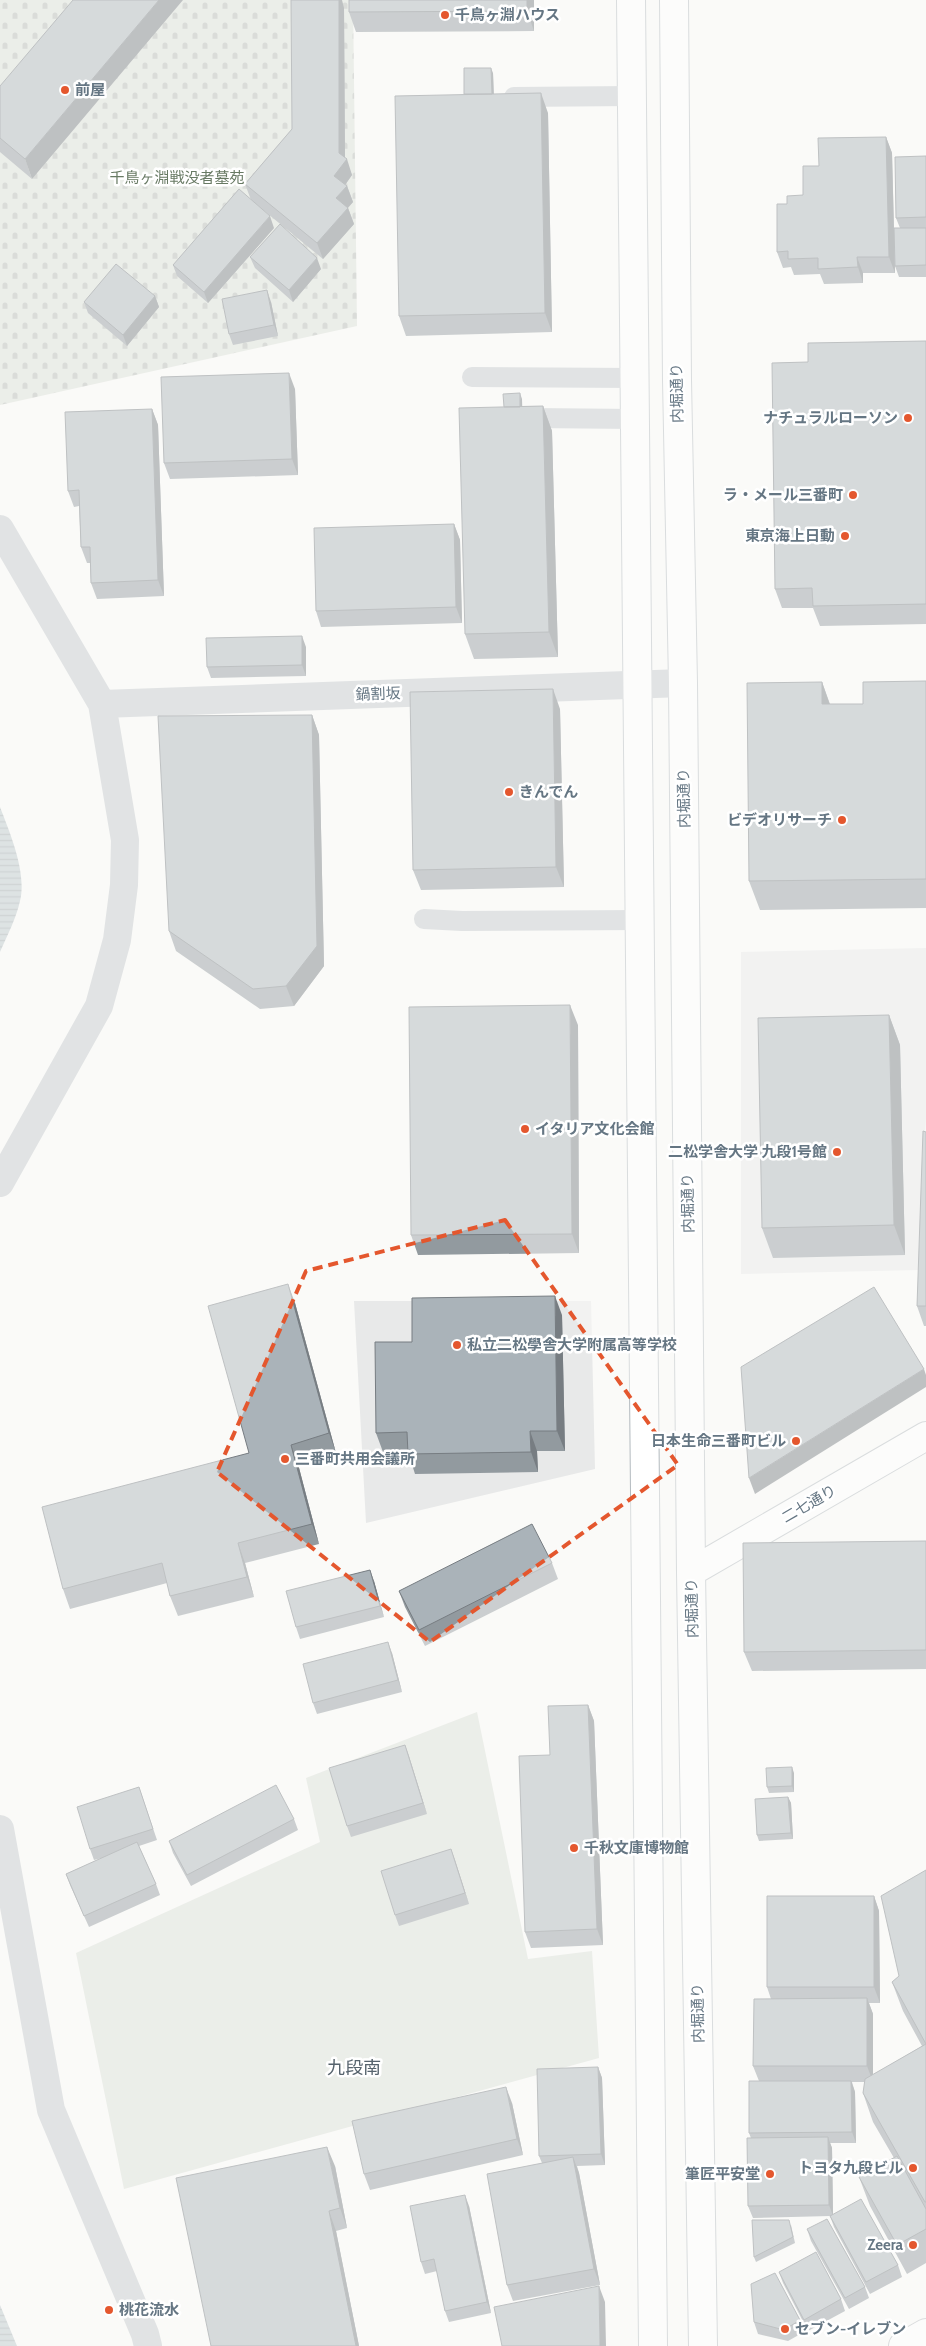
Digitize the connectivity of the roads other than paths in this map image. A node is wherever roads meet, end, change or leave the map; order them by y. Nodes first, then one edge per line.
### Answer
1 (631, 0) edge
2 (674, 0) edge
3 (632, 96) junction
4 (503, 97) edge
5 (472, 377) dead end
6 (635, 378) junction
7 (530, 418) edge
8 (636, 419) junction
9 (0, 529) edge
10 (683, 683) junction
11 (639, 684) junction
12 (102, 704) junction
13 (424, 919) dead end
14 (640, 920) junction
15 (0, 1183) edge
16 (926, 1436) edge
17 (691, 1572) junction
18 (0, 1829) edge
19 (926, 2333) edge
20 (704, 2342) edge
21 (148, 2346) edge
22 (653, 2346) edge
23 (903, 2346) edge

1 - 3 main road
2 - 10 main road, 内堀通り
3 - 4 lane
3 - 6 main road
5 - 6 lane
6 - 8 main road
7 - 8 lane
8 - 11 main road
9 - 12 street
10 - 11 street, 鍋割坂
10 - 17 main road, 内堀通り
11 - 12 street, 鍋割坂
11 - 14 main road
12 - 15 street
13 - 14 lane
14 - 22 main road
16 - 17 main road, 二七通り
17 - 20 main road, 内堀通り
18 - 21 street
19 - 23 main road

